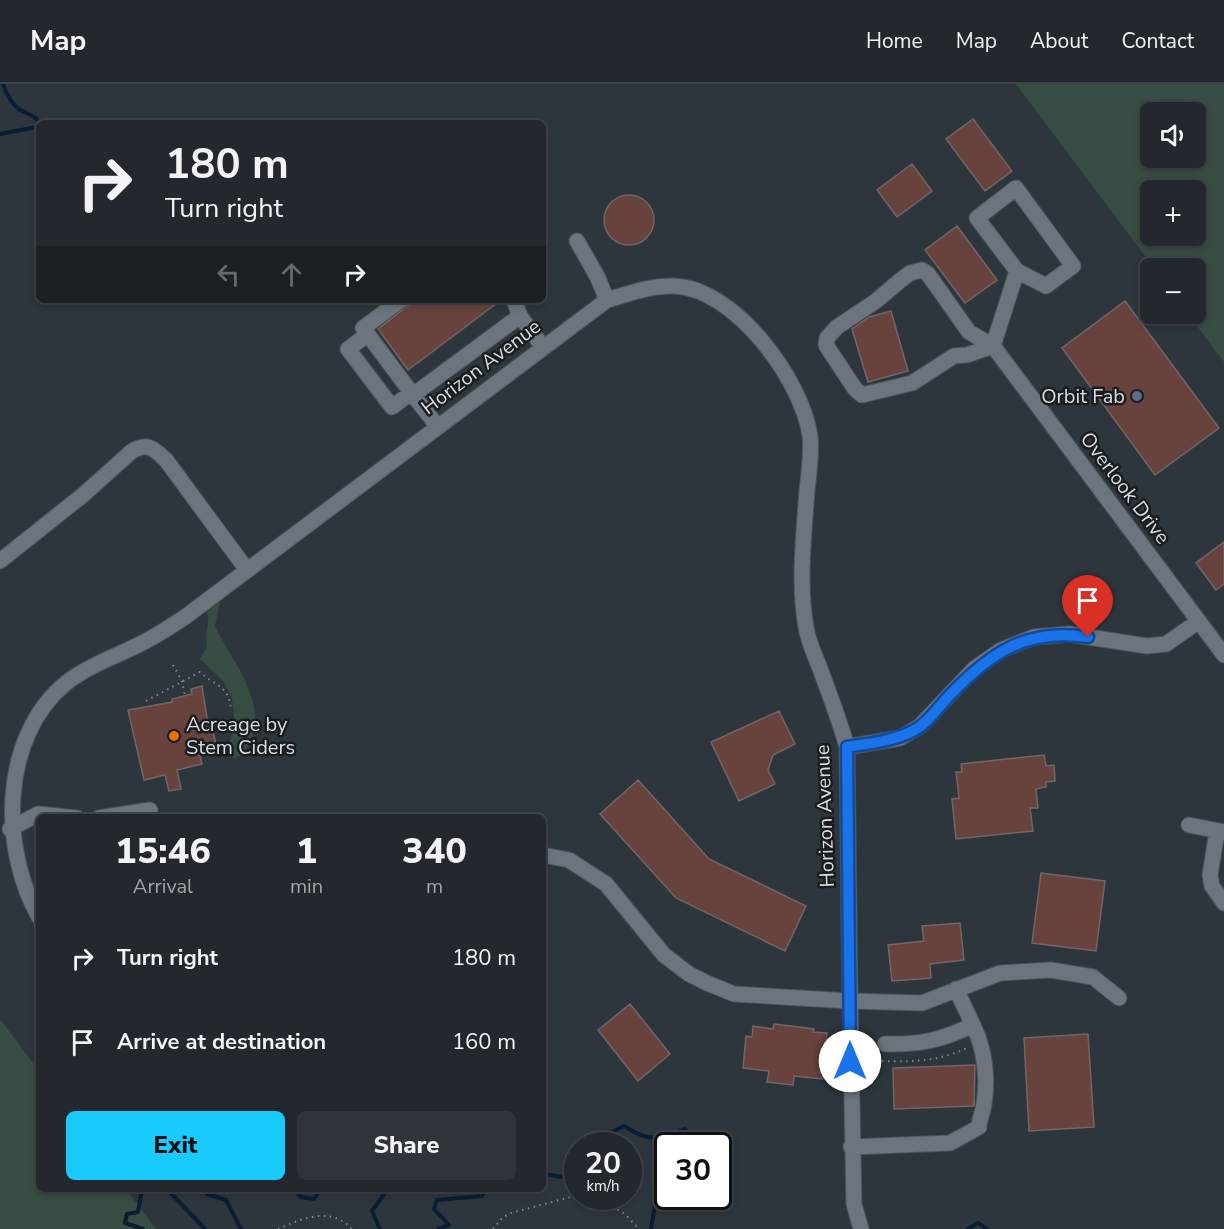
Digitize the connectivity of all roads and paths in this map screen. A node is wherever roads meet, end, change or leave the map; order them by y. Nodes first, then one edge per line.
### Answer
1 (577, 241) dead end
2 (1017, 271) junction
3 (608, 300) junction
4 (397, 303) edge
5 (515, 303) edge
6 (520, 316) junction
7 (368, 334) junction
8 (993, 346) junction
9 (543, 347) junction
10 (412, 394) junction
11 (438, 427) junction
12 (0, 561) edge
13 (247, 570) junction
14 (1199, 621) junction
15 (1223, 650) edge
16 (173, 665) dead end
17 (182, 681) junction
18 (185, 696) dead end
19 (146, 701) dead end
20 (231, 710) dead end
21 (847, 747) junction
22 (150, 810) dead end
23 (124, 814) edge
24 (36, 815) edge
25 (1189, 825) dead end
26 (10, 829) junction
27 (1220, 831) edge
28 (546, 856) edge
29 (1224, 903) edge
30 (36, 912) edge
31 (956, 989) junction
32 (1119, 998) dead end
33 (850, 1001) junction
34 (972, 1025) junction
35 (885, 1044) dead end
36 (973, 1046) dead end
37 (864, 1060) dead end
38 (851, 1147) junction
39 (564, 1199) edge
40 (618, 1210) edge
41 (278, 1229) edge
42 (352, 1229) edge
43 (493, 1229) edge
44 (639, 1229) edge
45 (861, 1229) edge

1 - 3 street
2 - 2 street
2 - 8 street
3 - 9 street, Horizon Avenue
3 - 21 street, Horizon Avenue
4 - 7 street
5 - 6 street
6 - 9 street
6 - 10 street
7 - 10 street
7 - 10 street
8 - 8 street
8 - 14 street, Overlook Drive
9 - 11 street, Horizon Avenue
10 - 11 street
11 - 13 street, Horizon Avenue
12 - 13 street
13 - 26 street, Horizon Avenue
14 - 15 street, Overlook Drive
14 - 21 street
16 - 17 path
17 - 18 path
17 - 19 path
17 - 20 path
21 - 33 street, Horizon Avenue
22 - 23 street
24 - 26 street
25 - 27 street
26 - 30 street, Horizon Avenue
27 - 29 street
28 - 33 street
31 - 32 street
31 - 33 street
31 - 34 street
33 - 38 street, Horizon Avenue
34 - 35 street
34 - 38 street
36 - 37 path
38 - 45 street, Horizon Avenue
39 - 43 path
40 - 44 path
41 - 42 path

